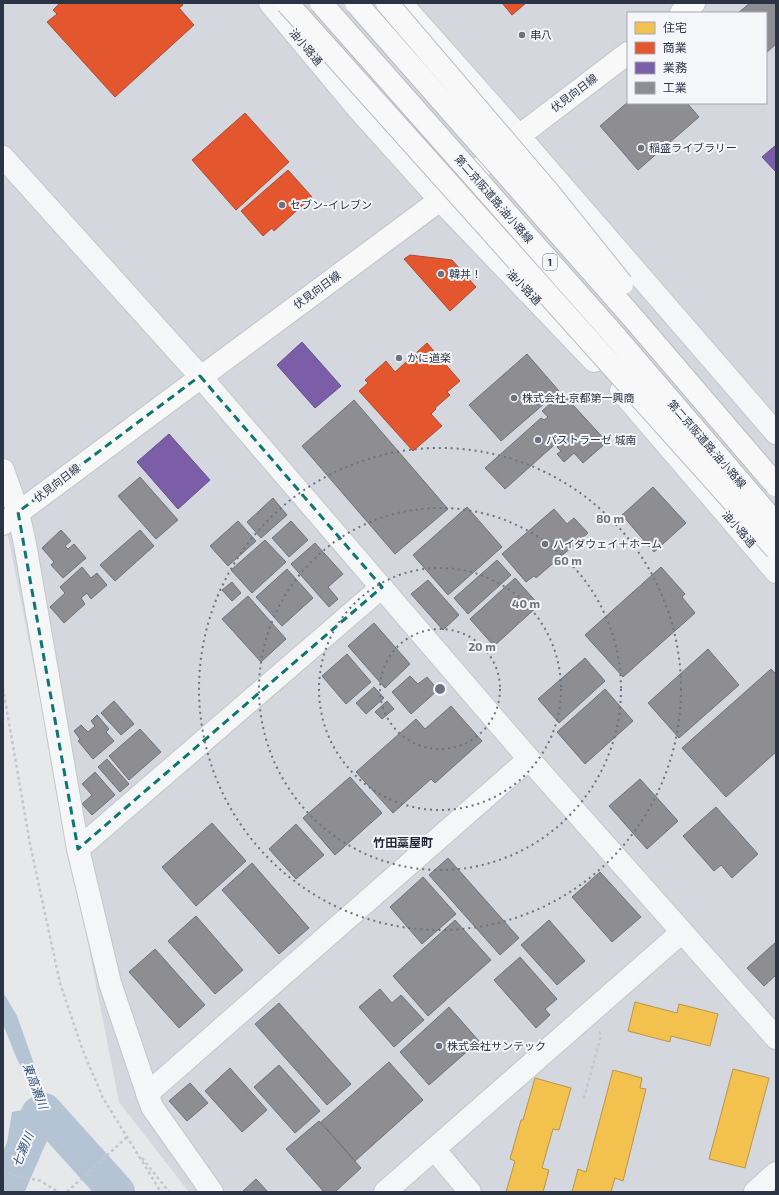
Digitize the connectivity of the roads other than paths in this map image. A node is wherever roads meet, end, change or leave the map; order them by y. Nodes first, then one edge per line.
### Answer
1 (270, 3) edge
2 (287, 3) edge
3 (321, 3) edge
4 (356, 3) edge
5 (387, 3) edge
6 (401, 3) edge
7 (694, 3) edge
8 (681, 12) edge
9 (627, 54) edge
10 (519, 136) junction
11 (3, 157) edge
12 (440, 200) junction
13 (200, 376) junction
14 (776, 433) edge
15 (776, 462) edge
16 (3, 470) edge
17 (776, 485) edge
18 (11, 518) edge
19 (776, 524) edge
20 (776, 549) edge
21 (776, 572) edge
22 (382, 587) junction
23 (529, 758) junction
24 (78, 849) junction
25 (682, 932) junction
26 (776, 1038) edge
27 (147, 1094) junction
28 (434, 1149) junction
29 (776, 1173) edge
30 (212, 1192) edge
31 (385, 1192) edge
32 (470, 1192) edge
33 (755, 1192) edge

1 - 12 street, 油小路通
2 - 20 main road, bridge
3 - 19 main road, 第二京阪道路;油小路線 / 1, bridge
4 - 17 main road, 1, bridge
5 - 15 main road, bridge
6 - 10 street
7 - 8 main road
9 - 10 main road, 伏見向日線
10 - 12 main road, 伏見向日線
10 - 14 street
11 - 13 street
12 - 13 main road, 伏見向日線
12 - 21 street, 油小路通
13 - 18 main road, 伏見向日線
13 - 22 street
16 - 18 street
18 - 24 street
22 - 23 street
22 - 24 street
23 - 25 street
23 - 27 street
24 - 27 street
25 - 26 street
25 - 28 street
27 - 30 street
28 - 31 street
28 - 32 street
29 - 33 street

